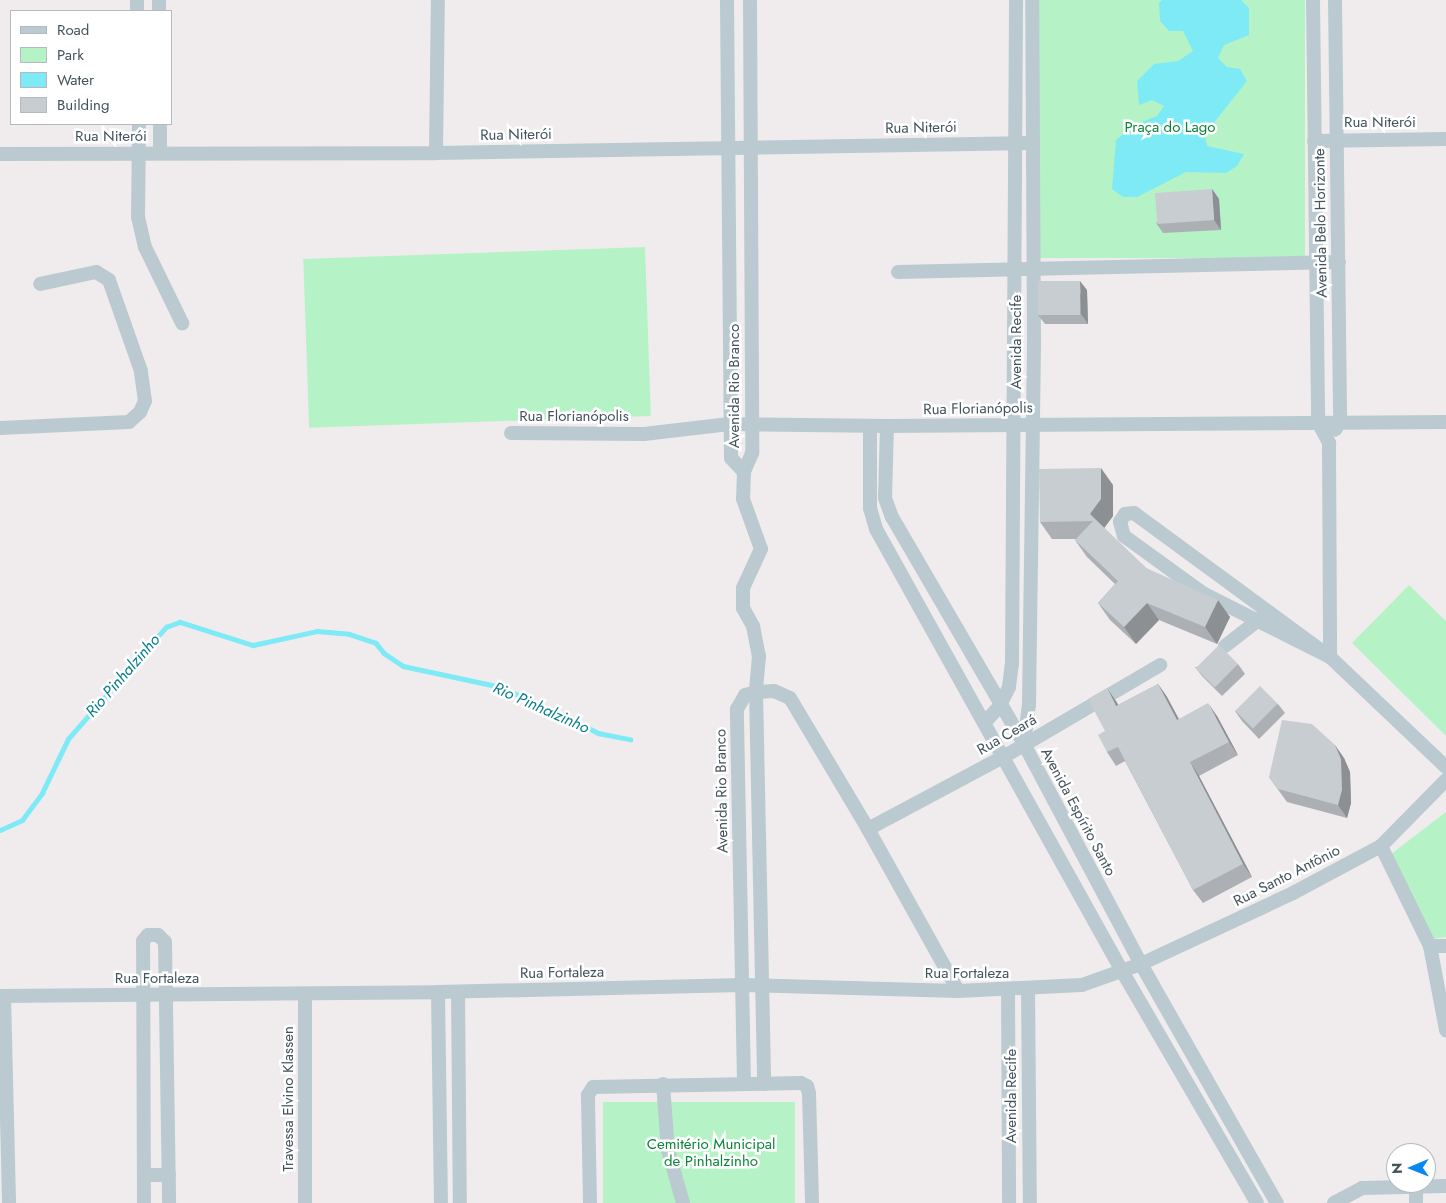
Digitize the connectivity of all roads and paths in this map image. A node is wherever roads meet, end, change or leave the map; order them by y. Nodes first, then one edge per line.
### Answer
1 (438, 0) edge
2 (727, 0) edge
3 (750, 0) edge
4 (1016, 0) edge
5 (1032, 0) edge
6 (1313, 0) edge
7 (1335, 0) edge
8 (727, 42) junction
9 (750, 42) junction
10 (139, 125) edge
11 (160, 125) edge
12 (1446, 139) edge
13 (1314, 140) junction
14 (1336, 140) junction
15 (1016, 143) junction
16 (1033, 143) junction
17 (726, 147) junction
18 (750, 147) junction
19 (139, 153) junction
20 (160, 153) junction
21 (436, 153) junction
22 (0, 154) edge
23 (1316, 262) junction
24 (1339, 262) junction
25 (1016, 266) junction
26 (1033, 267) junction
27 (898, 272) dead end
28 (728, 279) junction
29 (751, 279) junction
30 (40, 284) dead end
31 (182, 323) dead end
32 (1016, 341) junction
33 (1034, 342) junction
34 (752, 344) junction
35 (728, 345) junction
36 (1318, 422) junction
37 (1340, 422) junction
38 (1446, 422) edge
39 (730, 424) junction
40 (752, 424) junction
41 (1015, 424) junction
42 (1033, 424) junction
43 (870, 426) junction
44 (887, 426) junction
45 (0, 428) edge
46 (511, 434) dead end
47 (1328, 443) junction
48 (744, 472) junction
49 (1014, 524) junction
50 (1032, 525) junction
51 (1269, 611) junction
52 (1256, 623) junction
53 (1225, 646) dead end
54 (1330, 657) junction
55 (1160, 665) dead end
56 (756, 692) junction
57 (999, 707) junction
58 (985, 722) junction
59 (1024, 744) junction
60 (1005, 756) junction
61 (1446, 767) edge
62 (1446, 780) edge
63 (868, 829) junction
64 (760, 830) junction
65 (739, 831) junction
66 (1074, 840) junction
67 (1380, 846) junction
68 (1056, 850) junction
69 (741, 901) junction
70 (762, 901) junction
71 (1430, 946) junction
72 (1446, 946) edge
73 (1141, 964) junction
74 (1122, 971) junction
75 (742, 985) junction
76 (764, 986) junction
77 (1028, 989) junction
78 (1008, 990) junction
79 (958, 991) junction
80 (438, 992) junction
81 (458, 992) junction
82 (305, 994) junction
83 (144, 995) junction
84 (167, 995) junction
85 (2, 996) edge
86 (1446, 1030) edge
87 (744, 1083) junction
88 (663, 1084) junction
89 (764, 1084) junction
90 (144, 1094) junction
91 (168, 1094) junction
92 (1216, 1096) junction
93 (440, 1097) junction
94 (459, 1097) junction
95 (1199, 1104) junction
96 (460, 1159) junction
97 (440, 1160) junction
98 (144, 1175) junction
99 (169, 1175) junction
100 (1386, 1186) edge
101 (9, 1203) edge
102 (144, 1203) edge
103 (169, 1203) edge
104 (305, 1203) edge
105 (441, 1203) edge
106 (460, 1203) edge
107 (590, 1203) edge
108 (683, 1203) edge
109 (812, 1203) edge
110 (1010, 1203) edge
111 (1030, 1203) edge
112 (1257, 1203) edge
113 (1278, 1203) edge
114 (1334, 1203) edge

1 - 21 street
2 - 8 street, Avenida Rio Branco
3 - 9 street, Avenida Rio Branco
4 - 15 street, Avenida Recife
5 - 16 street, Avenida Recife
6 - 13 street, Avenida Belo Horizonte
7 - 14 street, Avenida Belo Horizonte
8 - 9 street
8 - 17 street, Avenida Rio Branco
9 - 18 street, Avenida Rio Branco
10 - 19 street
11 - 20 street
12 - 14 street, Rua Niterói
13 - 14 street, Rua Niterói
13 - 23 street, Avenida Belo Horizonte
14 - 24 street, Avenida Belo Horizonte
15 - 16 street, Rua Niterói
15 - 18 street, Rua Niterói
15 - 25 street, Avenida Recife
16 - 26 street, Avenida Recife
17 - 18 street, Rua Niterói
17 - 21 street, Rua Niterói
17 - 28 street, Avenida Rio Branco
18 - 29 street, Avenida Rio Branco
19 - 20 street, Rua Niterói
19 - 22 street, Rua Niterói
19 - 31 street
20 - 21 street, Rua Niterói
23 - 24 street
23 - 26 street
23 - 36 street, Avenida Belo Horizonte
24 - 37 street, Avenida Belo Horizonte
25 - 26 street
25 - 27 street
25 - 32 street, Avenida Recife
26 - 33 street, Avenida Recife
28 - 29 street
28 - 35 street, Avenida Rio Branco
29 - 34 street, Avenida Rio Branco
30 - 45 street
32 - 33 street
32 - 41 street, Avenida Recife
33 - 42 street, Avenida Recife
34 - 35 street
34 - 40 street, Avenida Rio Branco
35 - 39 street, Avenida Rio Branco
36 - 37 street, Rua Florianópolis
36 - 42 street, Rua Florianópolis
36 - 47 street, Avenida Belo Horizonte
37 - 38 street, Rua Florianópolis
37 - 47 street
39 - 40 street, Rua Florianópolis
39 - 46 street, Rua Florianópolis
39 - 48 street, Avenida Rio Branco
40 - 43 street, Rua Florianópolis
40 - 48 street, Avenida Rio Branco
41 - 42 street, Rua Florianópolis
41 - 44 street, Rua Florianópolis
41 - 49 street, Avenida Recife
42 - 50 street, Avenida Recife
43 - 44 street, Rua Florianópolis
43 - 58 street
44 - 57 street, Avenida Espírito Santo
47 - 54 street, Avenida Belo Horizonte
48 - 56 street
49 - 50 street
49 - 57 street, Avenida Recife
50 - 59 street, Avenida Recife
51 - 52 street
51 - 52 street
51 - 54 street
52 - 53 street
52 - 54 street
54 - 61 street
55 - 59 street, Rua Ceará
56 - 63 street
56 - 64 street
56 - 65 street, Avenida Rio Branco
57 - 58 street, Avenida Recife
57 - 59 street, Avenida Espírito Santo
58 - 60 street
59 - 60 street, Rua Ceará
59 - 66 street, Avenida Espírito Santo
60 - 63 street, Rua Ceará
60 - 68 street
62 - 67 street, Rua Santo Antônio
63 - 79 street
64 - 65 street
64 - 70 street
65 - 69 street, Avenida Rio Branco
66 - 68 street
66 - 73 street, Avenida Espírito Santo
67 - 71 street
67 - 73 street, Rua Santo Antônio
68 - 74 street
69 - 70 street
69 - 75 street, Avenida Rio Branco
70 - 76 street
71 - 72 street
71 - 86 street
73 - 74 street, Rua Santo Antônio
73 - 92 street, Avenida Espírito Santo
74 - 77 street, Rua Fortaleza
74 - 95 street
75 - 76 street, Rua Fortaleza
75 - 81 street, Rua Fortaleza
75 - 87 street, Avenida Rio Branco
76 - 79 street, Rua Fortaleza
76 - 89 street
77 - 78 street, Rua Fortaleza
77 - 111 street, Avenida Recife
78 - 79 street, Rua Fortaleza
78 - 110 street, Avenida Recife
80 - 81 street, Rua Fortaleza
80 - 82 street, Rua Fortaleza
80 - 93 street
81 - 94 street
82 - 84 street, Rua Fortaleza
82 - 104 street, Travessa Elvino Klassen
83 - 84 street, Rua Fortaleza
83 - 84 street
83 - 85 street, Rua Fortaleza
83 - 90 street
84 - 91 street
85 - 101 street
87 - 88 street
87 - 89 street
88 - 107 street
88 - 108 street
89 - 109 street
90 - 91 street
90 - 98 street
91 - 99 street
92 - 95 street
92 - 113 street, Avenida Espírito Santo
93 - 94 street
93 - 97 street
94 - 96 street
95 - 112 street
96 - 97 street
96 - 106 street
97 - 105 street
98 - 99 street
98 - 102 street
99 - 103 street
100 - 114 street

